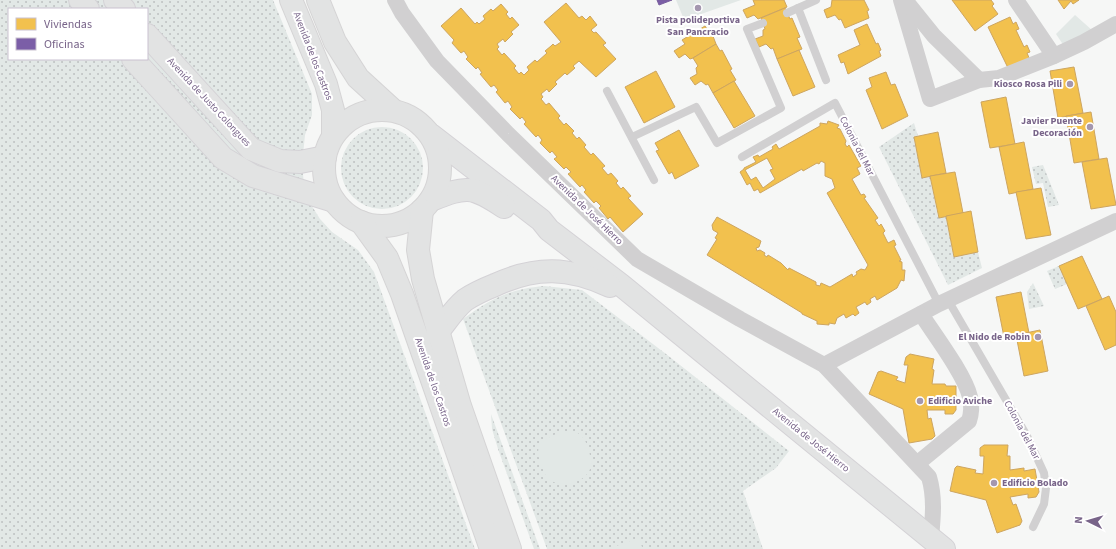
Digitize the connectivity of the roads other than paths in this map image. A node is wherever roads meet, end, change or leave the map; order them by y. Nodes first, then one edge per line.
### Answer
1 (80, 0) edge
2 (116, 0) edge
3 (291, 0) edge
4 (318, 0) edge
5 (396, 0) edge
6 (816, 0) edge
7 (901, 0) edge
8 (905, 0) edge
9 (1016, 0) edge
10 (87, 8) edge
11 (123, 8) edge
12 (798, 8) junction
13 (787, 13) dead end
14 (763, 23) dead end
15 (1116, 24) edge
16 (148, 36) edge
17 (934, 36) junction
18 (914, 43) junction
19 (1054, 56) junction
20 (134, 60) edge
21 (826, 80) dead end
22 (979, 80) junction
23 (607, 91) dead end
24 (393, 110) junction
25 (431, 135) junction
26 (333, 136) junction
27 (632, 137) junction
28 (325, 157) junction
29 (742, 157) dead end
30 (654, 180) dead end
31 (334, 201) junction
32 (427, 205) junction
33 (1116, 221) edge
34 (361, 222) junction
35 (548, 230) junction
36 (635, 297) junction
37 (943, 302) junction
38 (921, 314) junction
39 (437, 333) junction
40 (824, 365) junction
41 (918, 463) junction
42 (1033, 527) dead end
43 (938, 543) edge
44 (491, 549) edge
45 (510, 549) edge

1 - 10 main road
2 - 11 main road
3 - 26 main road, Avenida de los Castros
4 - 24 main road
5 - 40 street, Avenida de José Hierro
6 - 12 lane
7 - 18 street
8 - 17 street
9 - 19 street
12 - 13 lane
12 - 21 lane
14 - 27 lane
15 - 19 street
16 - 28 main road, Avenida de Justo Colongues
17 - 18 street
17 - 22 street
18 - 22 street
19 - 22 street
20 - 31 main road
23 - 27 lane
24 - 25 main road
24 - 26 main road
25 - 32 main road
25 - 35 main road, Avenida de José Hierro
26 - 28 main road
27 - 30 lane
28 - 31 main road
29 - 37 lane, Colonia del Mar
31 - 34 main road
32 - 34 main road
32 - 35 main road, Avenida de José Hierro
32 - 39 main road, Avenida de los Castros
33 - 37 street
34 - 44 main road, Avenida de los Castros
35 - 36 main road, Avenida de José Hierro
36 - 39 main road, Avenida de José Hierro
36 - 43 main road, Avenida de José Hierro
37 - 38 street
37 - 42 lane, Colonia del Mar
38 - 40 street
38 - 41 street
39 - 45 main road, Avenida de los Castros
40 - 41 street, Avenida de José Hierro
41 - 43 street, Avenida de José Hierro

